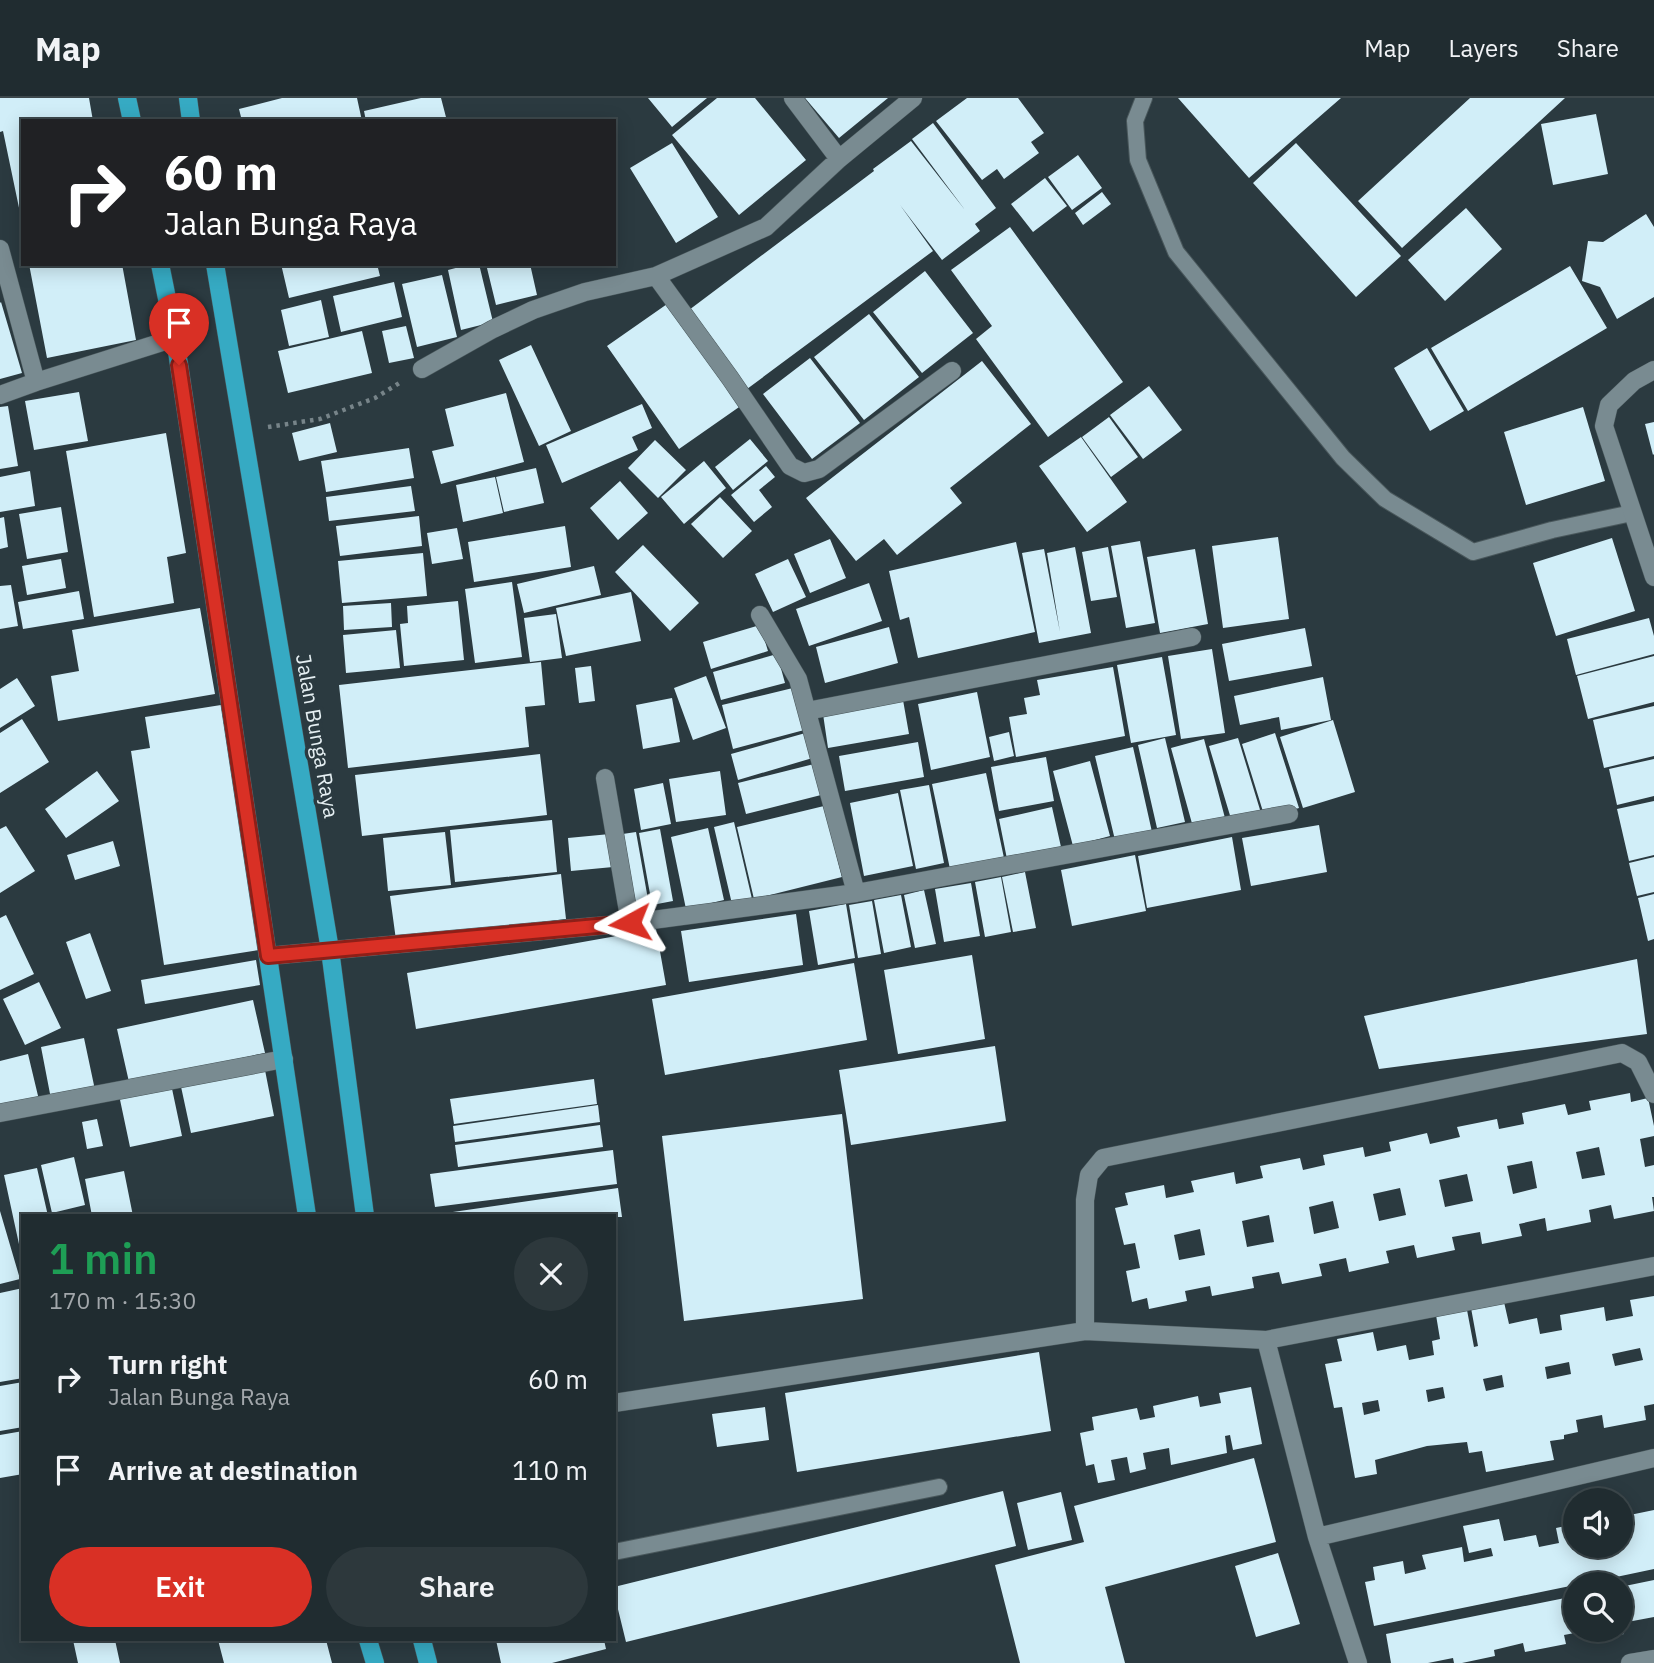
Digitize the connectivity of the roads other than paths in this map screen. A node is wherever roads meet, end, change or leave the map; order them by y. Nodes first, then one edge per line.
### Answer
1 (127, 98) edge
2 (188, 98) edge
3 (793, 98) edge
4 (913, 98) edge
5 (1144, 98) edge
6 (132, 119) edge
7 (191, 119) edge
8 (839, 159) junction
9 (0, 249) edge
10 (160, 266) edge
11 (215, 266) edge
12 (656, 276) junction
13 (175, 338) junction
14 (422, 369) road end
15 (1654, 370) edge
16 (952, 371) dead end
17 (36, 382) junction
18 (0, 395) edge
19 (1632, 513) junction
20 (1654, 577) edge
21 (760, 615) dead end
22 (1192, 637) dead end
23 (807, 711) junction
24 (605, 778) dead end
25 (1289, 814) dead end
26 (856, 893) junction
27 (630, 923) junction
28 (330, 950) junction
29 (268, 956) junction
30 (284, 1059) junction
31 (1654, 1094) edge
32 (0, 1114) edge
33 (307, 1214) edge
34 (365, 1214) edge
35 (1654, 1266) edge
36 (1085, 1331) junction
37 (1266, 1340) junction
38 (616, 1403) edge
39 (1654, 1458) edge
40 (939, 1487) dead end
41 (1317, 1537) junction
42 (616, 1552) edge
43 (368, 1641) edge
44 (422, 1641) edge
45 (1654, 1659) edge
46 (375, 1663) edge
47 (428, 1663) edge
48 (1358, 1663) edge
49 (1630, 1663) edge

1 - 6 main road
2 - 7 main road
3 - 8 street
4 - 8 street
5 - 19 lane
8 - 12 street
9 - 17 street
10 - 13 main road
11 - 28 main road, Jalan Bunga Raya
12 - 14 street
12 - 16 street
13 - 17 street
13 - 29 main road
15 - 19 street
17 - 18 street
19 - 20 street
21 - 23 street
22 - 23 street
23 - 26 street
24 - 27 street
25 - 26 street
26 - 27 street
27 - 28 street
28 - 29 street
28 - 34 main road, Jalan Bunga Raya
29 - 30 main road
30 - 32 street
30 - 33 main road
31 - 36 street
35 - 37 street
36 - 37 street
36 - 38 street
37 - 41 street
39 - 41 street
40 - 42 lane
41 - 48 street
43 - 46 main road
44 - 47 main road
45 - 49 street

